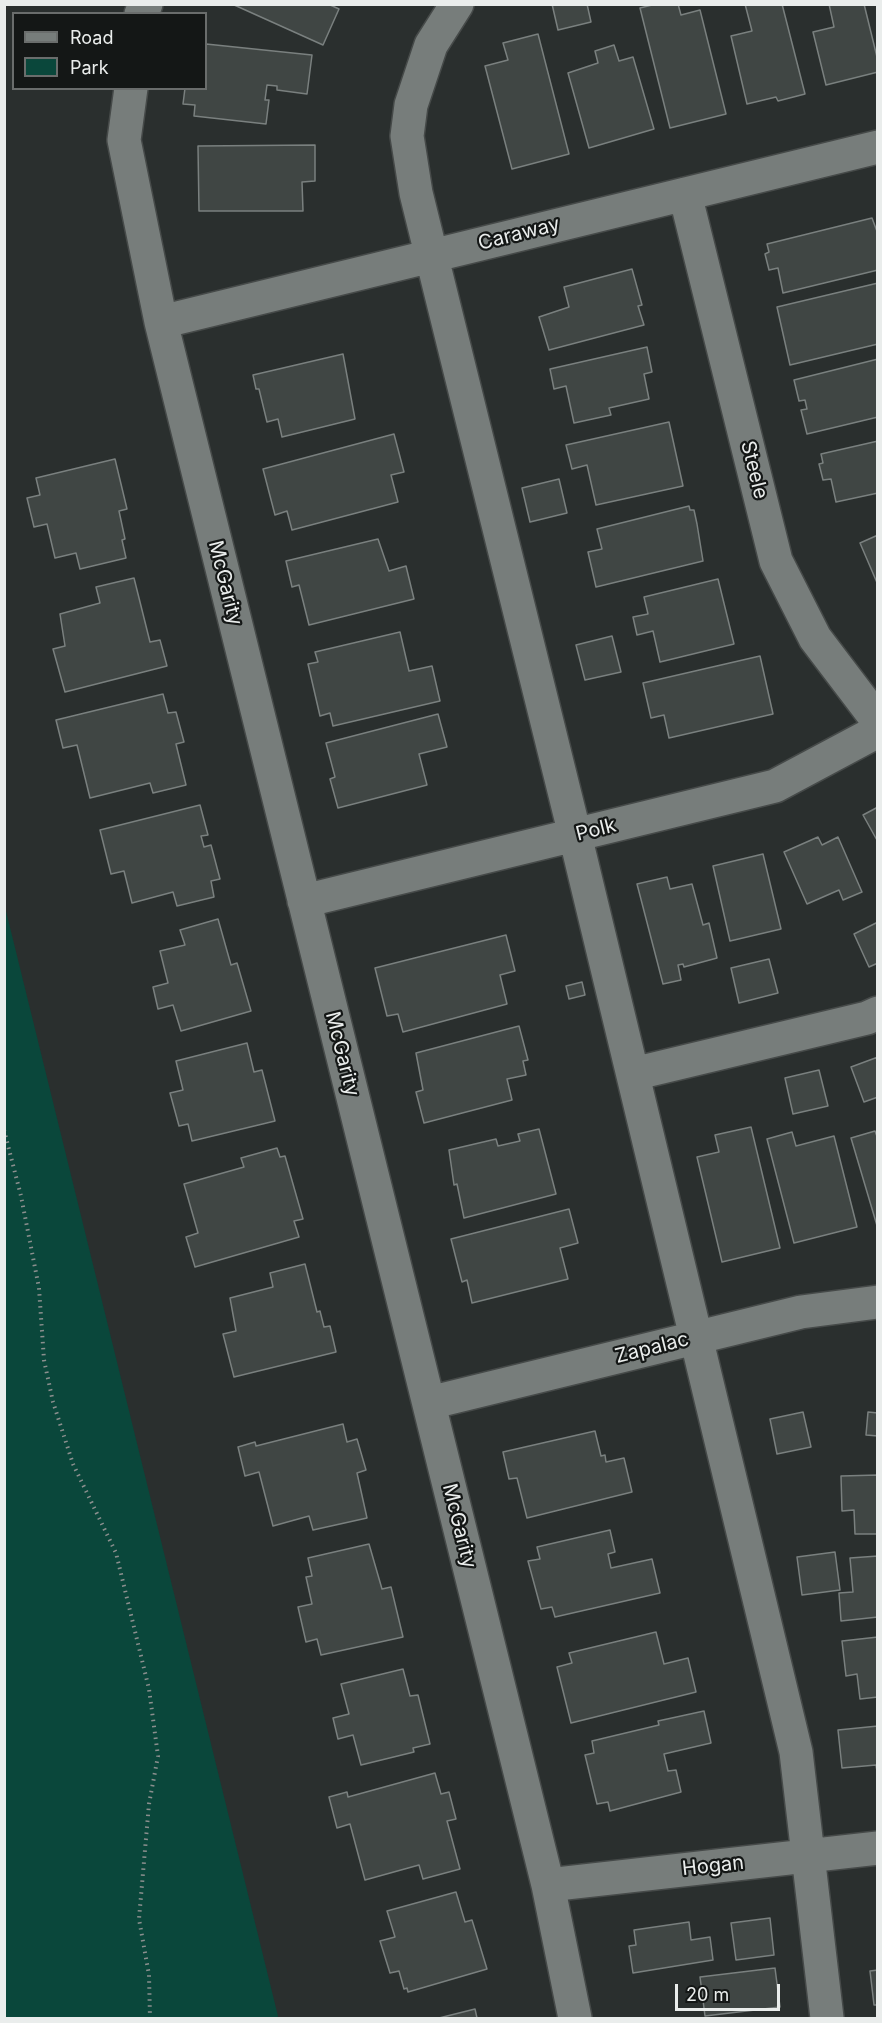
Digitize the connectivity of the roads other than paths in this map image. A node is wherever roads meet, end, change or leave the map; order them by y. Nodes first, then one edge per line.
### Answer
1 (457, 4) edge
2 (131, 90) edge
3 (878, 147) edge
4 (685, 194) junction
5 (432, 255) junction
6 (161, 322) junction
7 (878, 721) edge
8 (878, 731) edge
9 (575, 835) junction
10 (304, 901) junction
11 (878, 1013) edge
12 (633, 1074) junction
13 (878, 1302) edge
14 (696, 1337) junction
15 (429, 1403) junction
16 (878, 1848) edge
17 (808, 1856) junction
18 (548, 1885) junction
19 (575, 2019) edge
20 (827, 2019) edge

1 - 5 street
2 - 6 street, McGarity
3 - 4 street, Caraway
4 - 5 street, Caraway
4 - 7 street, Steele
5 - 6 street, Caraway
5 - 9 street
6 - 10 street, McGarity
8 - 9 street, Polk
9 - 10 street, Polk
9 - 12 street
10 - 15 street, McGarity
11 - 12 street
12 - 14 street
13 - 14 street, Zapalac
14 - 15 street, Zapalac
14 - 17 street
15 - 18 street, McGarity
16 - 17 street, Hogan
17 - 18 street, Hogan
17 - 20 street
18 - 19 street, McGarity

